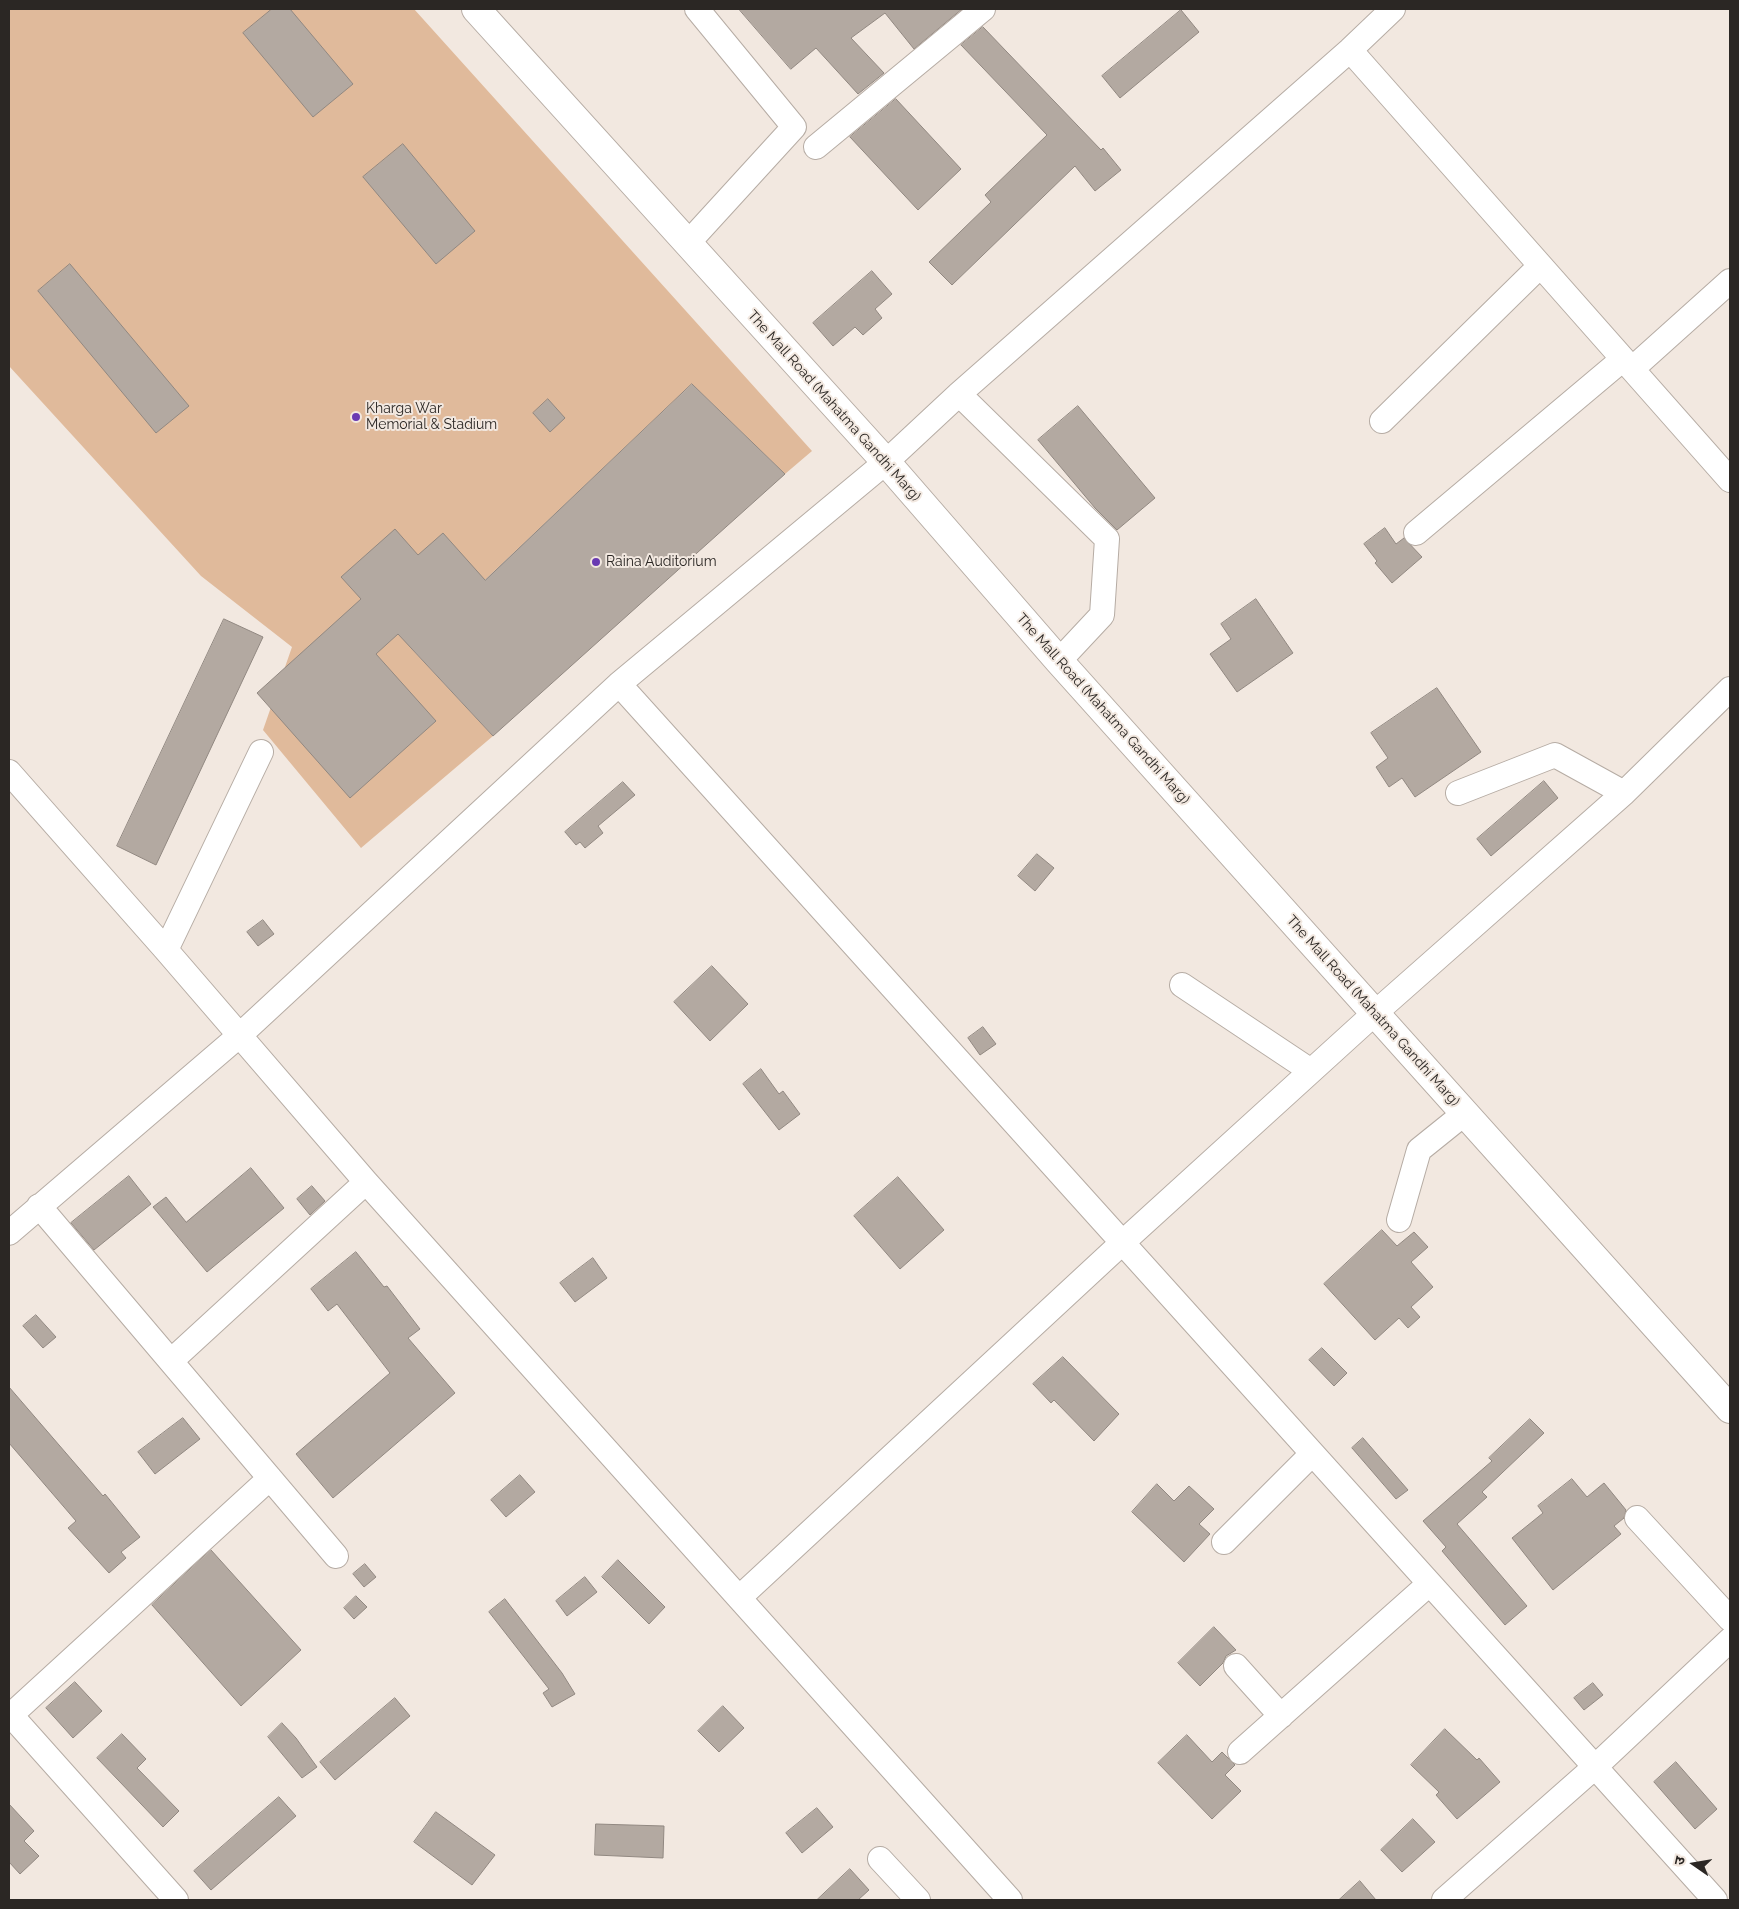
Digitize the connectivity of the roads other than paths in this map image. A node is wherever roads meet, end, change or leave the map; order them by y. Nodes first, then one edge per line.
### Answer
1 (476, 9) edge
2 (697, 9) edge
3 (983, 9) edge
4 (1393, 9) edge
5 (1350, 50) junction
6 (816, 147) dead end
7 (688, 243) junction
8 (1540, 266) junction
9 (1730, 281) edge
10 (1627, 364) junction
11 (959, 394) junction
12 (1382, 421) dead end
13 (886, 462) junction
14 (1730, 480) edge
15 (1416, 533) dead end
16 (1059, 661) junction
17 (619, 684) junction
18 (1730, 689) edge
19 (262, 752) dead end
20 (9, 772) edge
21 (1458, 793) dead end
22 (1624, 793) junction
23 (166, 950) junction
24 (1182, 985) dead end
25 (1375, 1013) junction
26 (240, 1036) junction
27 (1311, 1071) junction
28 (1465, 1113) junction
29 (366, 1182) junction
30 (39, 1206) junction
31 (1399, 1220) dead end
32 (9, 1233) edge
33 (1122, 1243) junction
34 (170, 1361) junction
35 (1730, 1409) edge
36 (1312, 1454) junction
37 (270, 1478) junction
38 (1637, 1518) dead end
39 (1224, 1542) dead end
40 (336, 1556) dead end
41 (1429, 1584) junction
42 (740, 1597) junction
43 (1730, 1619) edge
44 (1730, 1640) edge
45 (1236, 1666) dead end
46 (10, 1714) edge
47 (1281, 1716) junction
48 (1240, 1752) dead end
49 (1596, 1766) junction
50 (880, 1859) dead end
51 (176, 1900) edge
52 (918, 1900) edge
53 (1010, 1900) edge
54 (1444, 1900) edge
55 (1715, 1900) edge

1 - 7 street, The Mall Road (Mahatma Gandhi Marg)
2 - 7 street
3 - 6 street
4 - 5 street
5 - 8 street
5 - 11 street
7 - 13 street, The Mall Road (Mahatma Gandhi Marg)
8 - 10 street
8 - 12 street
9 - 10 street
10 - 14 street
10 - 15 street
11 - 13 street
11 - 16 street
13 - 16 street, The Mall Road (Mahatma Gandhi Marg)
13 - 17 street
16 - 25 street, The Mall Road (Mahatma Gandhi Marg)
17 - 26 street
17 - 33 street
18 - 22 street
19 - 23 street
20 - 23 street
21 - 22 street
22 - 25 street
23 - 26 street
24 - 27 street
25 - 27 street
25 - 28 street, The Mall Road (Mahatma Gandhi Marg)
26 - 29 street
26 - 30 street
27 - 33 street
28 - 31 street
28 - 35 street, The Mall Road (Mahatma Gandhi Marg)
29 - 34 street
29 - 42 street
30 - 32 street
30 - 34 street
33 - 36 street
33 - 42 street
34 - 37 street
36 - 39 street
36 - 41 street
37 - 40 street
37 - 46 street
38 - 43 street
41 - 47 street
41 - 49 street
42 - 53 street
44 - 49 street
45 - 47 street
46 - 51 street
47 - 48 street
49 - 54 street
49 - 55 street
50 - 52 street

